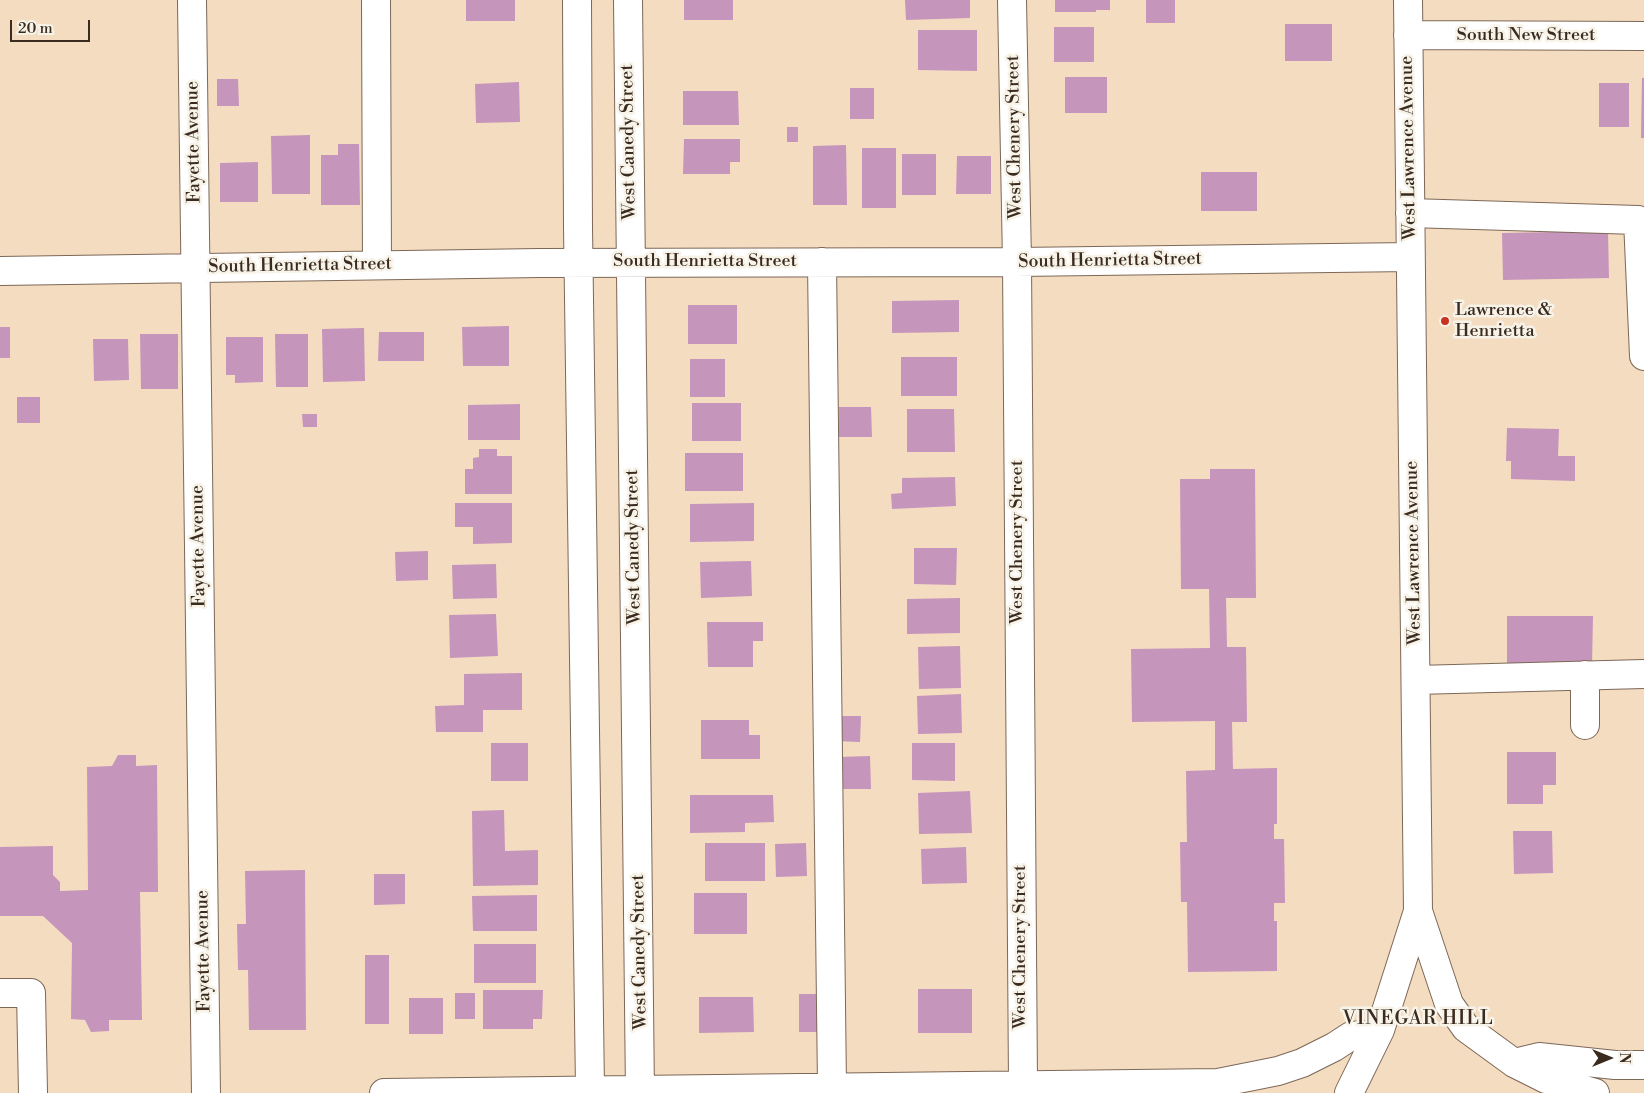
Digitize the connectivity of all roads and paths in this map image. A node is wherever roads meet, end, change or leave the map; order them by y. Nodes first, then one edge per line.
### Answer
1 (192, 0) edge
2 (376, 0) edge
3 (577, 0) edge
4 (628, 0) edge
5 (1012, 0) edge
6 (1408, 0) edge
7 (1408, 35) junction
8 (1644, 36) edge
9 (1410, 213) junction
10 (1410, 258) junction
11 (822, 262) junction
12 (1017, 262) junction
13 (578, 263) junction
14 (631, 263) junction
15 (377, 265) junction
16 (196, 267) junction
17 (0, 271) edge
18 (1644, 356) edge
19 (1644, 674) edge
20 (1585, 675) junction
21 (1416, 680) junction
22 (1585, 725) dead end
23 (1418, 911) junction
24 (0, 993) edge
25 (1378, 1034) junction
26 (1514, 1063) junction
27 (1644, 1065) edge
28 (1218, 1083) junction
29 (1023, 1084) junction
30 (1541, 1086) edge
31 (832, 1087) junction
32 (1068, 1088) edge
33 (590, 1089) junction
34 (640, 1091) edge
35 (479, 1092) edge
36 (33, 1093) edge
37 (206, 1093) edge
38 (384, 1093) edge
39 (1254, 1093) edge
40 (1349, 1093) edge
41 (1595, 1093) edge

1 - 16 street, Fayette Avenue
2 - 15 street
3 - 13 street
4 - 14 street, West Canedy Street
5 - 12 street, West Chenery Street
6 - 7 street, West Lawrence Avenue
7 - 8 street, South New Street
7 - 9 street, West Lawrence Avenue
9 - 10 street, West Lawrence Avenue
9 - 18 street
10 - 12 street, South Henrietta Street
10 - 21 street, West Lawrence Avenue
11 - 12 street, South Henrietta Street
11 - 14 street, South Henrietta Street
11 - 31 street
12 - 29 street, West Chenery Street
13 - 14 street, South Henrietta Street
13 - 15 street, South Henrietta Street
13 - 33 street
14 - 34 street, West Canedy Street
15 - 16 street, South Henrietta Street
16 - 17 street, South Henrietta Street
16 - 37 street, Fayette Avenue
19 - 20 street
20 - 21 street
20 - 22 street
21 - 23 street, West Lawrence Avenue
23 - 25 street, West Lawrence Avenue
23 - 26 street
24 - 36 street
25 - 28 street
25 - 40 street, West Lawrence Avenue
26 - 27 street
26 - 30 street
28 - 32 street
28 - 39 street
29 - 31 street
29 - 32 street
30 - 41 street
31 - 34 street
33 - 34 street
33 - 35 street
35 - 38 street

